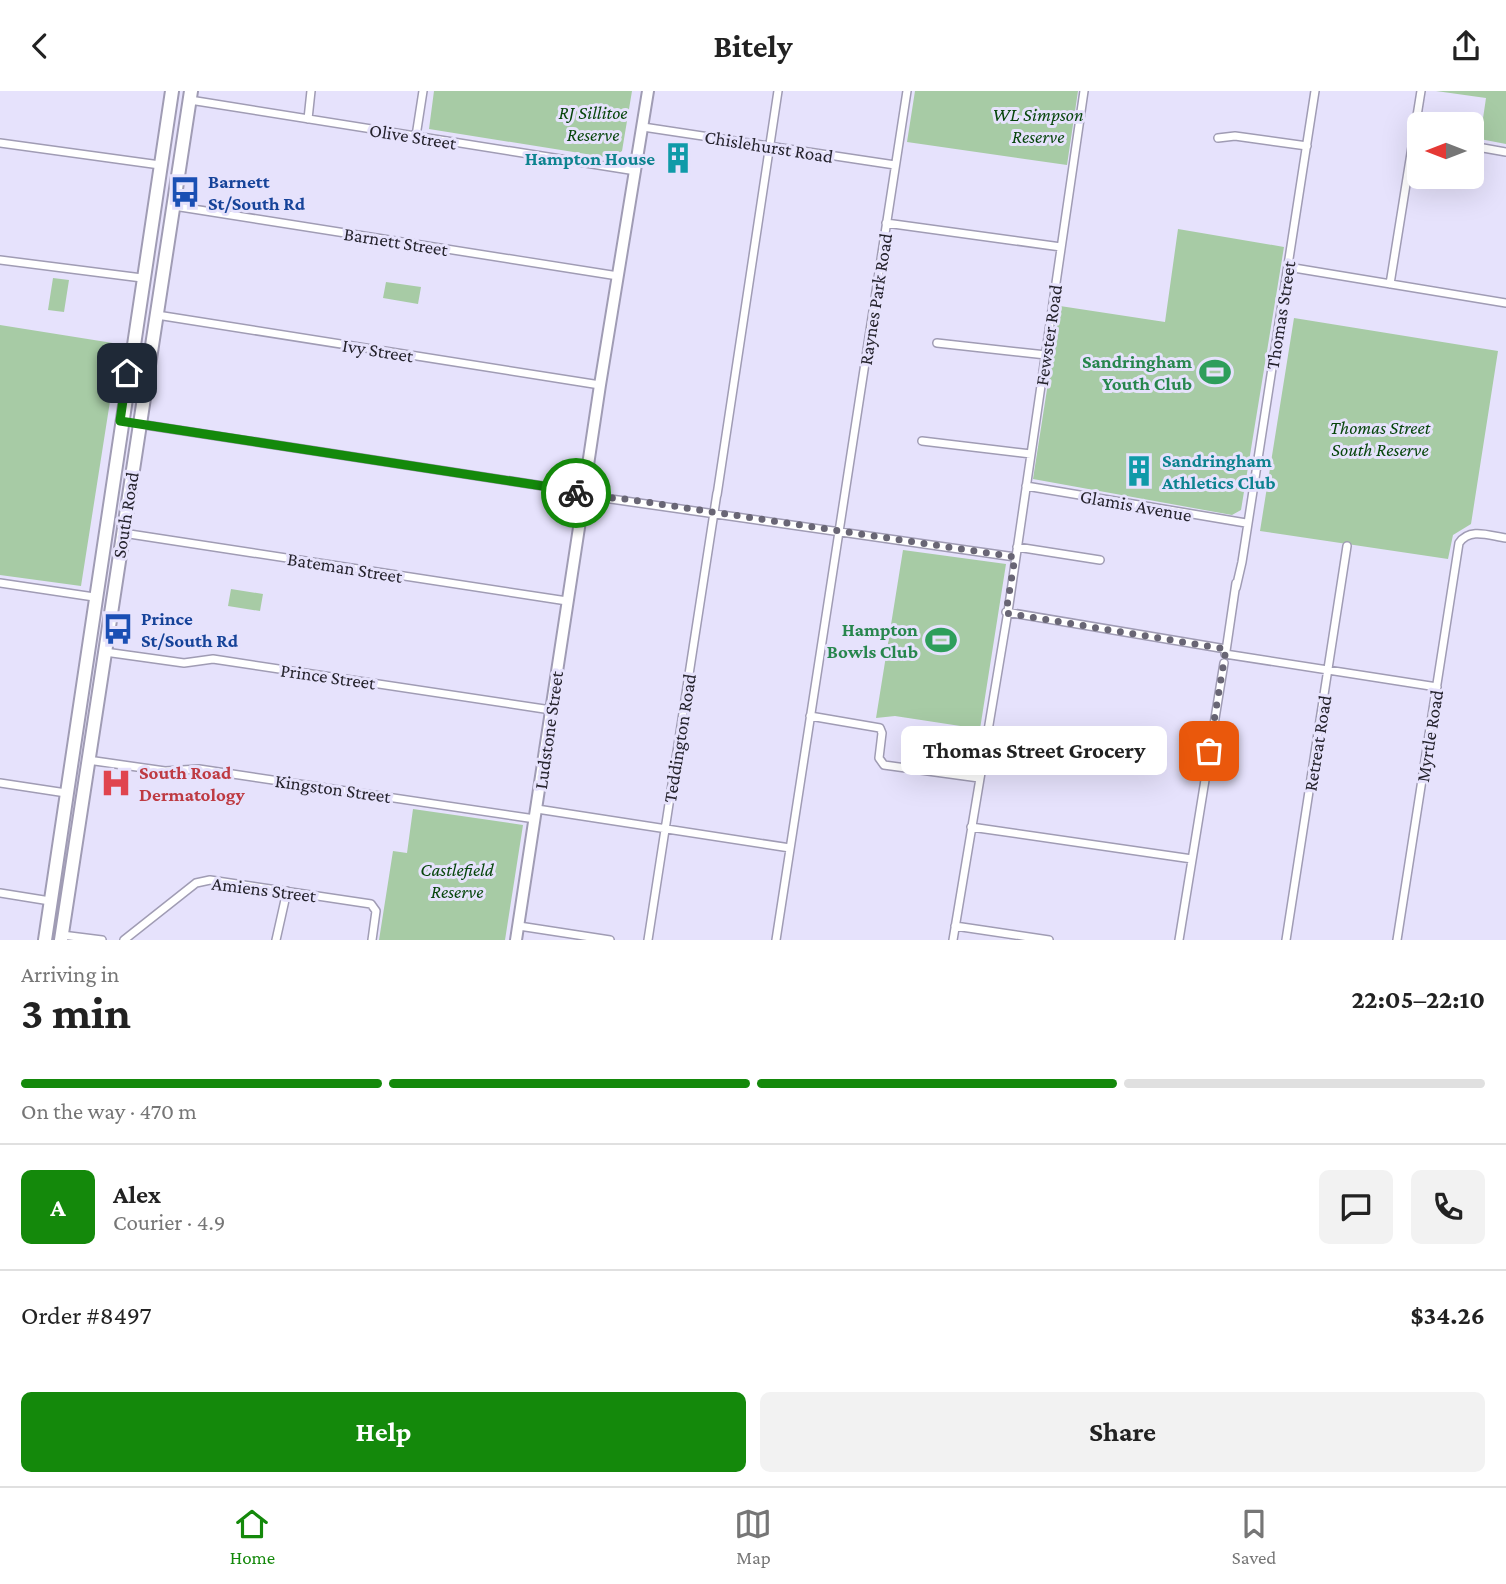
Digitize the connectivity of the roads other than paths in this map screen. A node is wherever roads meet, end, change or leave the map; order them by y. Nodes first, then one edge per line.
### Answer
1 (312, 91) edge
2 (423, 91) edge
3 (649, 91) edge
4 (778, 91) edge
5 (906, 91) edge
6 (1084, 91) edge
7 (1315, 91) edge
8 (1421, 91) edge
9 (171, 94) edge
10 (191, 96) edge
11 (1419, 112) edge
12 (307, 119) junction
13 (643, 127) junction
14 (416, 136) junction
15 (1217, 138) dead end
16 (0, 143) edge
17 (770, 146) junction
18 (1307, 146) junction
19 (1484, 148) edge
20 (1506, 152) edge
21 (160, 165) junction
22 (895, 165) junction
23 (636, 171) junction
24 (1407, 188) edge
25 (174, 206) junction
26 (886, 223) junction
27 (1061, 247) junction
28 (0, 260) edge
29 (1288, 267) junction
30 (618, 276) junction
31 (142, 278) junction
32 (1390, 284) junction
33 (1506, 303) edge
34 (156, 315) junction
35 (937, 343) dead end
36 (1046, 355) junction
37 (600, 385) junction
38 (120, 421) junction
39 (139, 424) junction
40 (922, 441) dead end
41 (1031, 454) junction
42 (1026, 486) junction
43 (583, 492) junction
44 (714, 512) junction
45 (1247, 523) junction
46 (839, 532) junction
47 (123, 533) junction
48 (1506, 538) edge
49 (1347, 546) dead end
50 (1017, 547) junction
51 (1015, 557) junction
52 (1100, 560) dead end
53 (0, 583) edge
54 (94, 597) junction
55 (567, 601) junction
56 (1006, 613) junction
57 (104, 652) junction
58 (1225, 655) junction
59 (1328, 670) junction
60 (1437, 687) junction
61 (551, 710) junction
62 (810, 716) junction
63 (71, 757) junction
64 (88, 760) junction
65 (979, 778) junction
66 (0, 783) edge
67 (66, 793) junction
68 (536, 814) junction
69 (971, 827) junction
70 (665, 829) junction
71 (790, 848) junction
72 (1192, 859) junction
73 (286, 891) junction
74 (0, 894) edge
75 (50, 901) junction
76 (519, 926) junction
77 (956, 926) junction
78 (62, 937) edge
79 (45, 940) edge
80 (102, 940) edge
81 (124, 940) edge
82 (276, 940) edge
83 (372, 940) edge
84 (516, 940) edge
85 (610, 940) edge
86 (648, 940) edge
87 (776, 940) edge
88 (953, 940) edge
89 (1049, 940) edge
90 (1178, 940) edge
91 (1286, 940) edge
92 (1397, 940) edge

1 - 12 street
2 - 14 street
3 - 13 street, Ludstone Street
4 - 17 street, Teddington Road
5 - 22 street, Raynes Park Road
6 - 27 street, Fewster Road
7 - 18 street, Thomas Street
8 - 11 street
9 - 10 main road
9 - 21 main road, South Road
10 - 12 street, Olive Street
10 - 25 main road, South Road
12 - 14 street, Olive Street
13 - 17 street, Chislehurst Road
13 - 23 street, Ludstone Street
14 - 23 street, Olive Street
15 - 18 street
16 - 21 street
17 - 22 street, Chislehurst Road
17 - 44 street, Teddington Road
18 - 29 street, Thomas Street
19 - 20 street
21 - 31 main road, South Road
22 - 26 street, Raynes Park Road
23 - 30 street, Ludstone Street
24 - 32 street
25 - 30 street, Barnett Street
25 - 34 main road, South Road
26 - 27 street
26 - 46 street, Raynes Park Road
27 - 36 street, Fewster Road
28 - 31 street
29 - 32 street
29 - 45 street, Thomas Street
30 - 37 street, Ludstone Street
31 - 38 main road, South Road
32 - 33 street
34 - 37 street, Ivy Street
34 - 39 main road, South Road
35 - 36 street
36 - 41 street, Fewster Road
37 - 43 street, Ludstone Street
38 - 39 main road
38 - 54 main road, South Road
39 - 43 street
39 - 47 main road, South Road
40 - 41 street
41 - 42 street, Fewster Road
42 - 45 street, Glamis Avenue
42 - 50 street, Fewster Road
43 - 44 street
43 - 55 street, Ludstone Street
44 - 46 street
44 - 70 street, Teddington Road
45 - 58 street, Thomas Street
46 - 51 street
46 - 62 street, Raynes Park Road
47 - 55 street, Bateman Street
47 - 57 main road, South Road
48 - 60 street, Myrtle Road
49 - 59 street, Retreat Road
50 - 51 street, Fewster Road
50 - 52 street
51 - 56 street, Fewster Road
53 - 54 street
54 - 63 main road, South Road
55 - 61 street, Ludstone Street
56 - 58 street
56 - 65 street, Fewster Road
57 - 61 street, Prince Street
57 - 64 main road, South Road
58 - 59 street
58 - 72 street, Thomas Street
59 - 60 street
59 - 91 street, Retreat Road
60 - 92 street, Myrtle Road
61 - 68 street, Ludstone Street
62 - 65 street
62 - 71 street, Raynes Park Road
63 - 64 main road
63 - 67 main road, South Road
64 - 68 street, Kingston Street
64 - 78 main road, South Road
65 - 69 street, Fewster Road
66 - 67 street
67 - 75 main road, South Road
68 - 70 street, Kingston Street
68 - 76 street, Ludstone Street
69 - 72 street
69 - 77 street, Fewster Road
70 - 71 street, Kingston Street
70 - 86 street, Teddington Road
71 - 87 street, Raynes Park Road
72 - 90 street, Thomas Street
73 - 81 street, Amiens Street
73 - 82 street
73 - 83 street, Amiens Street
74 - 75 street
75 - 79 main road, South Road
76 - 84 street, Ludstone Street
76 - 85 street
77 - 88 street, Fewster Road
77 - 89 street
78 - 80 street

